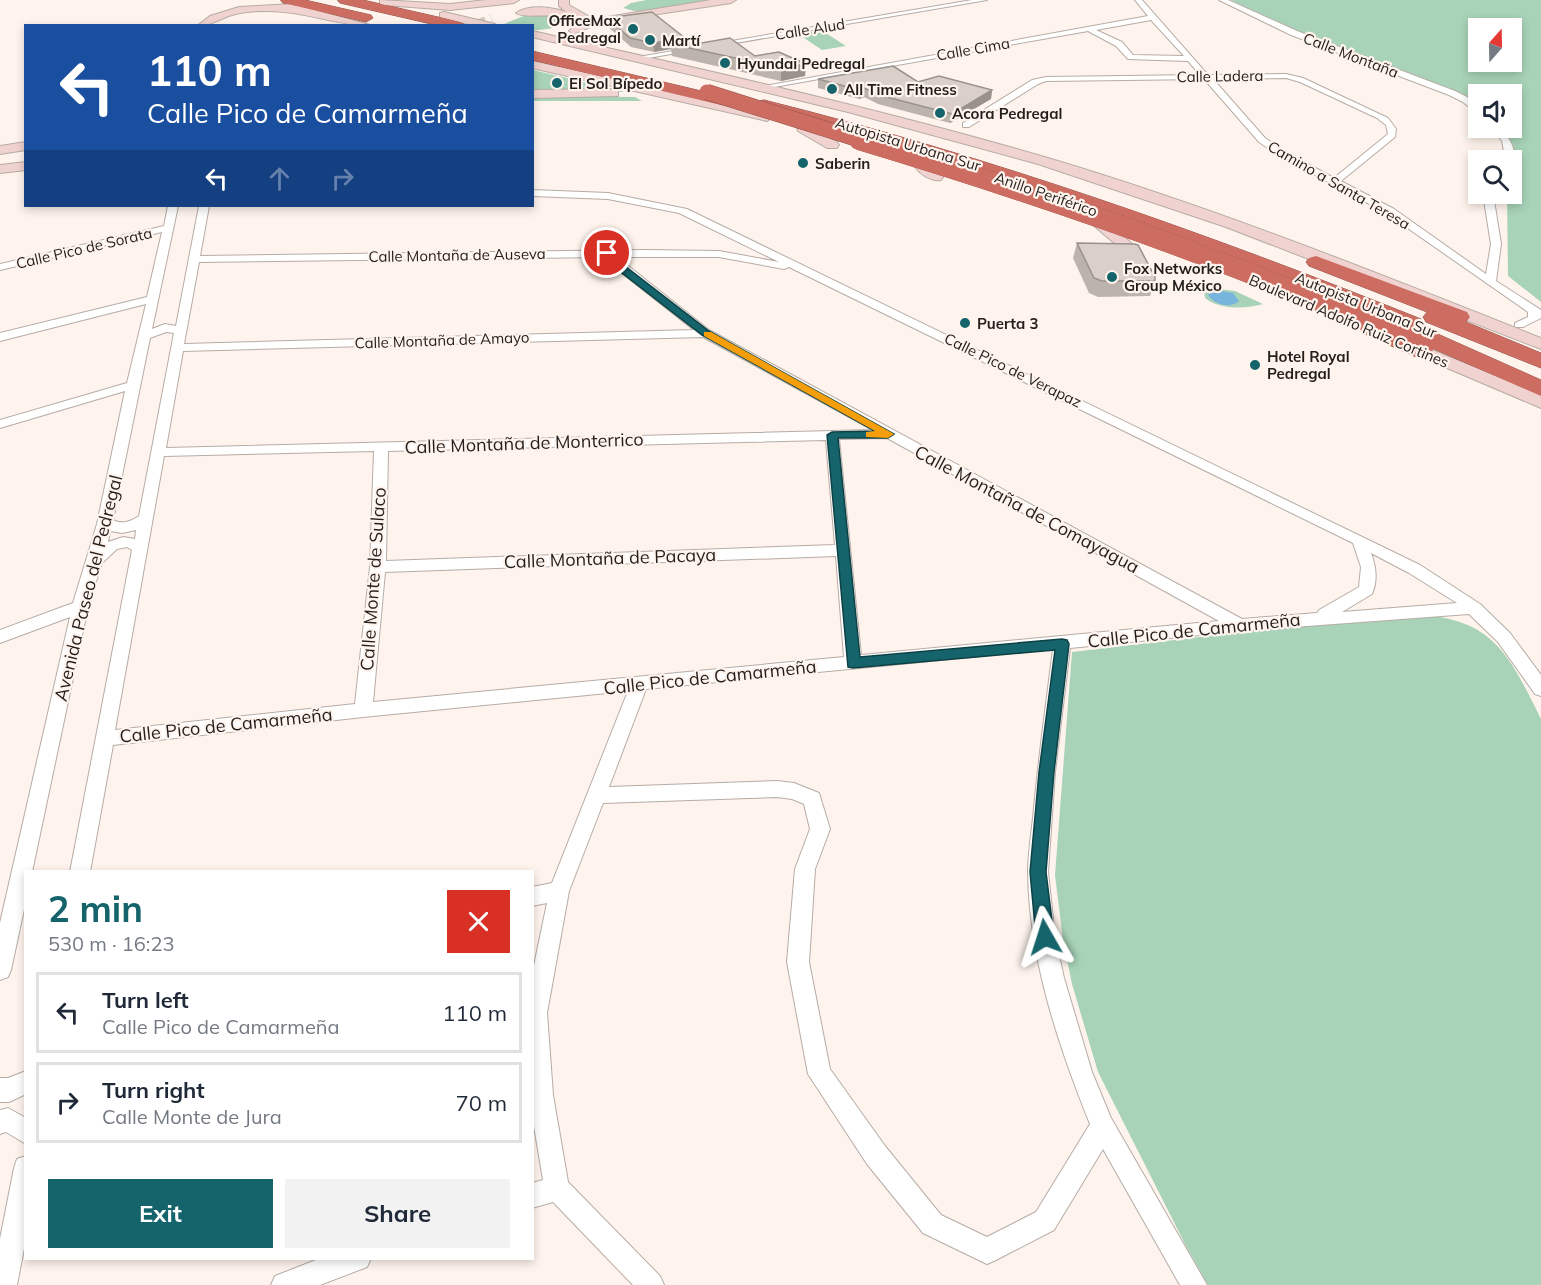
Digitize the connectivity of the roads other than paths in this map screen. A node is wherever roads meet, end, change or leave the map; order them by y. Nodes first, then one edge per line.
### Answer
1 (266, 0) edge
2 (288, 0) edge
3 (331, 0) edge
4 (345, 0) edge
5 (514, 0) edge
6 (537, 0) edge
7 (552, 0) edge
8 (731, 0) edge
9 (984, 0) edge
10 (1138, 0) edge
11 (1221, 0) edge
12 (379, 1) edge
13 (564, 2) edge
14 (217, 3) dead end
15 (307, 5) edge
16 (621, 5) dead end
17 (585, 7) dead end
18 (645, 13) junction
19 (505, 16) edge
20 (1154, 17) junction
21 (192, 24) edge
22 (206, 24) edge
23 (363, 24) edge
24 (393, 24) edge
25 (408, 24) edge
26 (434, 24) edge
27 (466, 24) edge
28 (582, 25) junction
29 (1088, 29) junction
30 (534, 33) edge
31 (534, 33) edge
32 (534, 44) edge
33 (534, 45) edge
34 (534, 54) edge
35 (534, 54) edge
36 (617, 54) junction
37 (534, 55) edge
38 (636, 58) junction
39 (1191, 59) junction
40 (534, 64) edge
41 (1206, 77) junction
42 (763, 87) junction
43 (534, 94) edge
44 (644, 96) junction
45 (718, 96) junction
46 (1468, 102) edge
47 (966, 125) dead end
48 (803, 128) junction
49 (832, 146) dead end
50 (24, 147) edge
51 (0, 150) edge
52 (24, 166) edge
53 (921, 166) junction
54 (0, 169) edge
55 (936, 177) dead end
56 (1336, 181) junction
57 (534, 193) edge
58 (1490, 204) edge
59 (173, 207) edge
60 (204, 207) edge
61 (1097, 221) junction
62 (168, 228) junction
63 (755, 245) junction
64 (1125, 245) edge
65 (1172, 248) junction
66 (607, 253) junction
67 (719, 254) junction
68 (195, 259) junction
69 (0, 267) edge
70 (805, 270) junction
71 (1490, 282) junction
72 (152, 299) junction
73 (1538, 313) edge
74 (1375, 315) junction
75 (182, 323) junction
76 (1519, 326) dead end
77 (146, 329) junction
78 (705, 333) junction
79 (0, 337) edge
80 (1541, 344) edge
81 (178, 348) junction
82 (1541, 350) edge
83 (1541, 362) edge
84 (1541, 369) edge
85 (1541, 376) edge
86 (1495, 382) junction
87 (133, 385) junction
88 (1541, 390) edge
89 (1541, 402) edge
90 (0, 424) edge
91 (888, 434) junction
92 (832, 435) junction
93 (381, 447) junction
94 (159, 452) junction
95 (147, 517) junction
96 (106, 523) junction
97 (1359, 540) junction
98 (141, 549) junction
99 (843, 550) junction
100 (97, 559) junction
101 (378, 567) junction
102 (80, 607) junction
103 (1474, 608) junction
104 (1316, 618) junction
105 (1240, 625) junction
106 (0, 637) edge
107 (1062, 644) junction
108 (853, 663) junction
109 (639, 684) junction
110 (1541, 689) edge
111 (363, 710) junction
112 (104, 739) junction
113 (597, 795) junction
114 (80, 870) edge
115 (559, 891) junction
116 (534, 897) edge
117 (0, 970) edge
118 (24, 1083) edge
119 (0, 1090) edge
120 (0, 1122) edge
121 (1103, 1126) junction
122 (24, 1131) edge
123 (24, 1179) edge
124 (557, 1188) junction
125 (534, 1195) edge
126 (353, 1260) edge
127 (4, 1285) edge
128 (284, 1285) edge
129 (651, 1285) edge
130 (1194, 1285) edge

1 - 15 main road
2 - 24 highway
3 - 26 highway
4 - 27 highway
5 - 12 main road
6 - 19 main road
7 - 19 main road
8 - 18 main road
9 - 38 street, Calle Alud
10 - 20 street, Camino a Santa Teresa
11 - 46 street, Calle Montaña
12 - 27 main road
13 - 17 main road
13 - 28 main road
14 - 21 main road
15 - 22 main road
15 - 23 main road
15 - 25 highway
16 - 18 main road
18 - 28 main road
19 - 27 main road
19 - 27 main road
19 - 30 main road
20 - 29 street, Calle Cima
20 - 39 street, Camino a Santa Teresa
28 - 36 main road
29 - 39 street
29 - 42 street, Calle Cima
31 - 36 main road
32 - 83 highway, Anillo Periférico
33 - 45 highway, Autopista Urbana Sur
34 - 45 highway, Autopista Urbana Sur
35 - 74 highway, Anillo Periférico
36 - 38 main road
37 - 44 highway
38 - 42 main road
39 - 41 street, Camino a Santa Teresa
40 - 44 main road, Boulevard Adolfo Ruiz Cortines
41 - 47 street, Calle Ladera
41 - 56 street, Camino a Santa Teresa
41 - 56 street, Calle Ladera
42 - 80 main road
43 - 44 main road
44 - 45 main road, Boulevard Adolfo Ruiz Cortines
45 - 48 main road, Boulevard Adolfo Ruiz Cortines
45 - 82 highway
45 - 84 highway, Autopista Urbana Sur
45 - 85 highway, Autopista Urbana Sur, bridge
45 - 86 highway, bridge
48 - 49 main road
48 - 53 main road, Boulevard Adolfo Ruiz Cortines
50 - 51 main road
52 - 54 main road
53 - 55 main road
53 - 61 main road, Boulevard Adolfo Ruiz Cortines
56 - 71 street, Camino a Santa Teresa
57 - 63 street, Calle Pico de Verapaz
58 - 71 street
59 - 62 street, Avenida Paseo del Pedregal
60 - 68 street
61 - 64 main road
61 - 65 main road, Boulevard Adolfo Ruiz Cortines
62 - 69 street, Calle Pico de Sorata
62 - 72 street, Avenida Paseo del Pedregal
63 - 67 street, Calle Montaña de Auseva
63 - 70 street, Calle Pico de Verapaz
65 - 74 highway
65 - 86 main road, Boulevard Adolfo Ruiz Cortines
66 - 67 street, Calle Montaña de Auseva
66 - 68 street, Calle Montaña de Auseva
66 - 78 street, Calle Montaña de Comayagua
67 - 70 street, Calle Montaña de Auseva
68 - 75 street
70 - 97 street, Calle Pico de Verapaz
71 - 73 street, Camino a Santa Teresa
72 - 77 street, Avenida Paseo del Pedregal
72 - 79 street
73 - 76 street
74 - 88 highway, Anillo Periférico
75 - 77 street
75 - 81 street
77 - 87 street, Avenida Paseo del Pedregal
78 - 81 street, Calle Montaña de Amayo
78 - 91 street, Calle Montaña de Comayagua
81 - 94 street
86 - 89 main road, Boulevard Adolfo Ruiz Cortines
87 - 90 street
87 - 96 street, Avenida Paseo del Pedregal
91 - 92 street, Calle Montaña de Monterrico
91 - 105 street, Calle Montaña de Comayagua
92 - 93 street, Calle Montaña de Monterrico
92 - 99 street
93 - 94 street, Calle Montaña de Monterrico
93 - 101 street, Calle Monte de Sulaco
94 - 95 street
95 - 96 street
95 - 98 street
96 - 100 street, Avenida Paseo del Pedregal
97 - 103 street, Calle Pico de Verapaz
97 - 104 street, Calle Pico de Camarmeña
98 - 100 street
98 - 112 street
99 - 101 street, Calle Montaña de Pacaya
99 - 108 street
100 - 102 street, Avenida Paseo del Pedregal
101 - 111 street, Calle Monte de Sulaco
102 - 106 street
102 - 117 street, Avenida Paseo del Pedregal
103 - 104 street, Calle Pico de Camarmeña
103 - 110 street, Calle Pico de Verapaz
104 - 105 street, Calle Pico de Camarmeña
105 - 107 street, Calle Pico de Camarmeña
107 - 108 street, Calle Pico de Camarmeña
107 - 121 street
108 - 109 street, Calle Pico de Camarmeña
109 - 111 street, Calle Pico de Camarmeña
109 - 113 street
111 - 112 street, Calle Pico de Camarmeña
112 - 114 street
113 - 115 street
113 - 121 street
115 - 116 street
115 - 124 street
118 - 119 street
120 - 122 street
121 - 130 street
123 - 127 street
124 - 125 street
124 - 129 street
126 - 128 street

